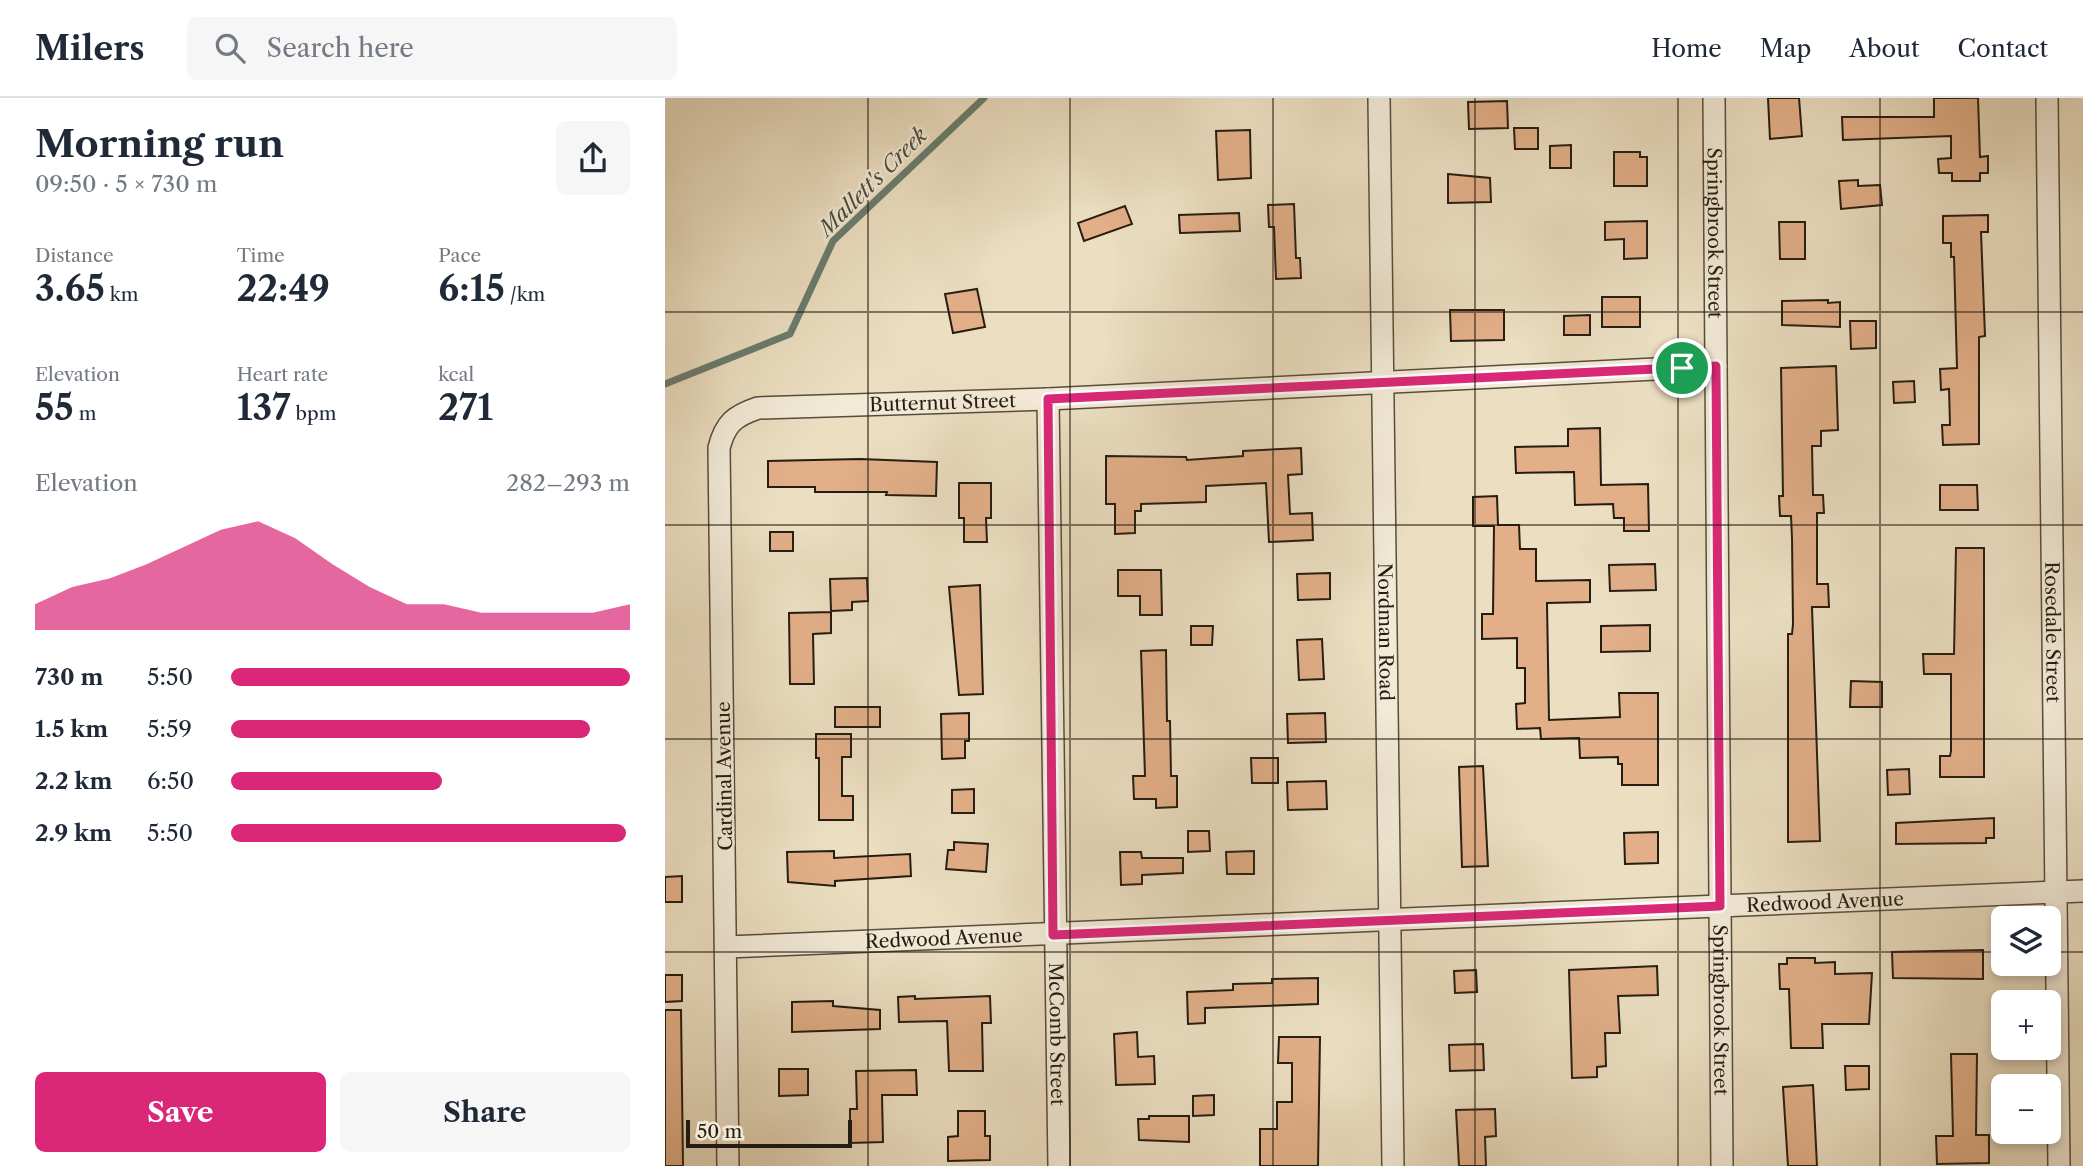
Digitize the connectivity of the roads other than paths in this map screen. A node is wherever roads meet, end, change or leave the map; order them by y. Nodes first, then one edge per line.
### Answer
1 (1379, 98) edge
2 (1714, 98) edge
3 (2047, 98) edge
4 (1716, 366) junction
5 (1383, 383) junction
6 (1048, 399) junction
7 (758, 408) joint
8 (2083, 891) edge
9 (2057, 892) junction
10 (1720, 906) junction
11 (1388, 920) junction
12 (1053, 935) junction
13 (727, 947) junction
14 (728, 1166) edge
15 (1059, 1166) edge
16 (1392, 1166) edge
17 (1722, 1166) edge
18 (2059, 1166) edge

1 - 5 street, Nordman Road
2 - 4 street, Springbrook Street
3 - 9 street, Rosedale Street
4 - 5 street, Butternut Street
4 - 10 street, Springbrook Street
5 - 6 street, Butternut Street
5 - 11 street, Nordman Road
6 - 7 street, Butternut Street
6 - 12 street, McComb Street
7 - 13 street, Cardinal Avenue
8 - 9 street, Redwood Avenue
9 - 10 street, Redwood Avenue
9 - 18 street, Rosedale Street
10 - 11 street, Redwood Avenue
10 - 17 street, Springbrook Street
11 - 12 street, Redwood Avenue
11 - 16 street, Nordman Road
12 - 13 street, Redwood Avenue
12 - 15 street, McComb Street
13 - 14 street, Cardinal Avenue

